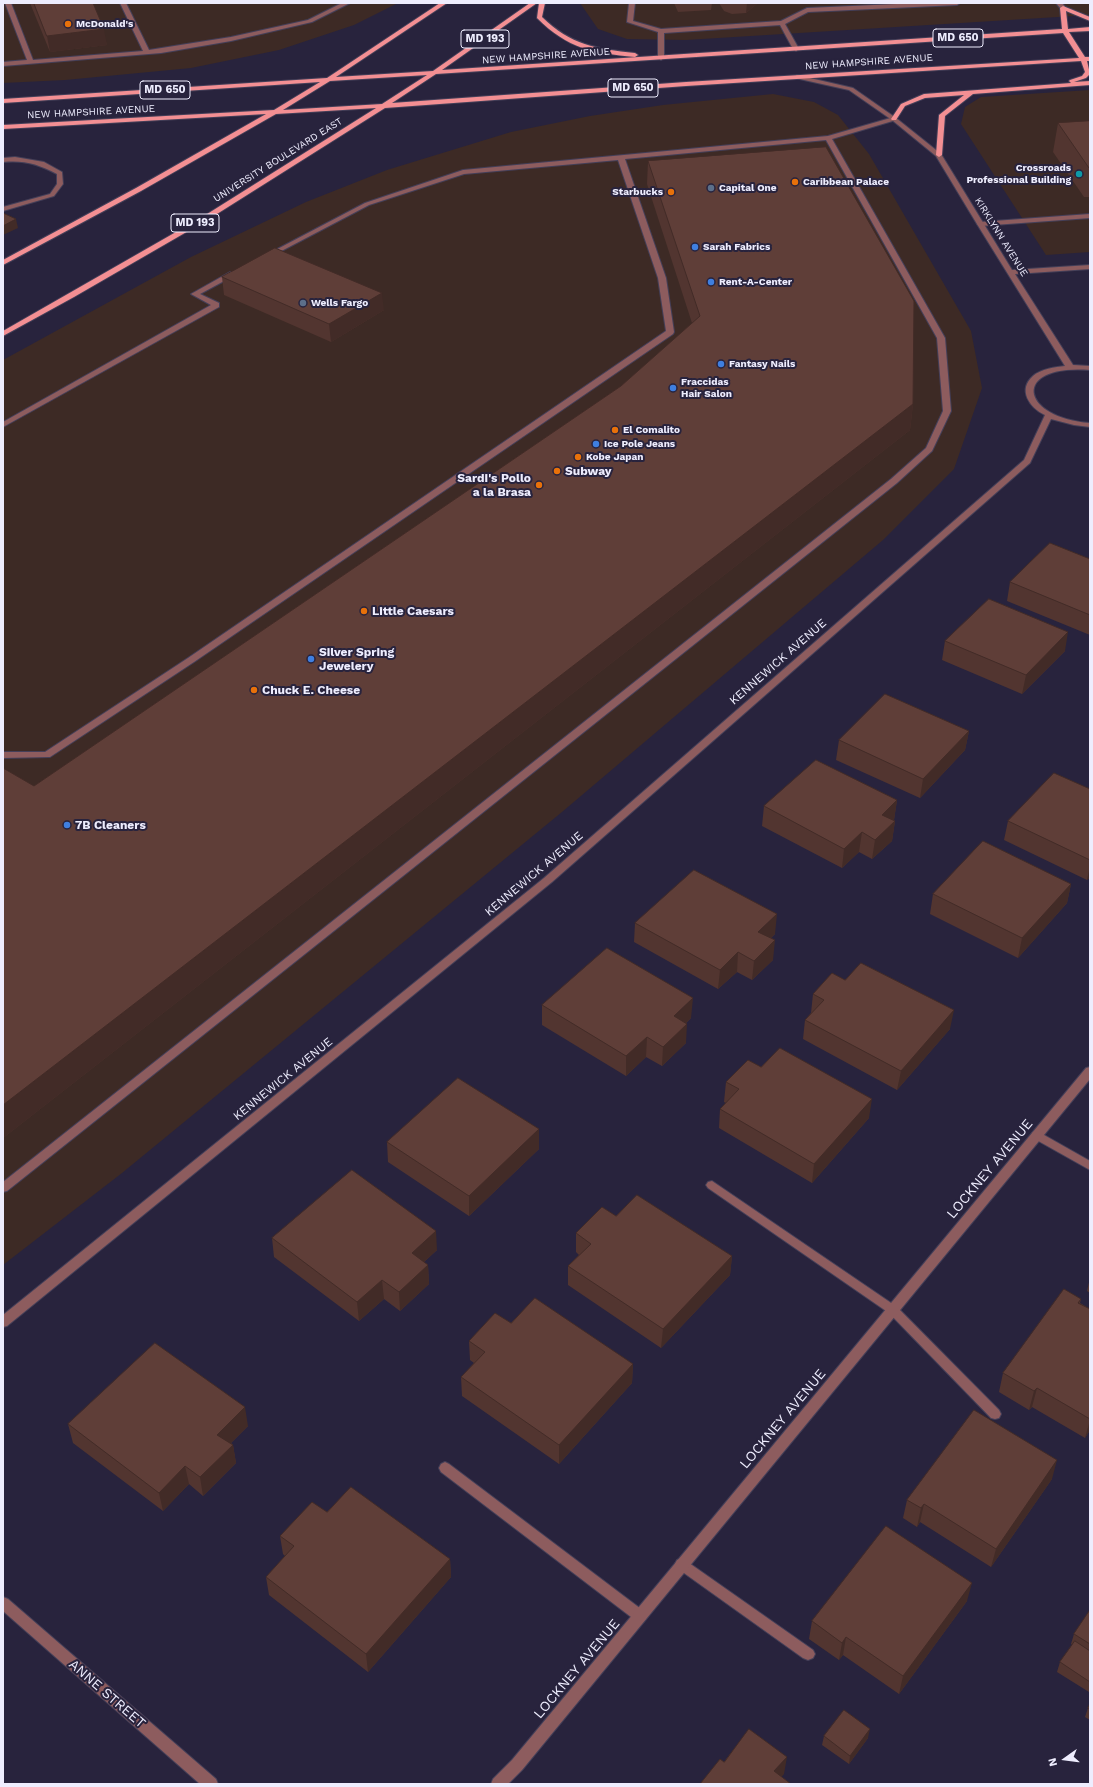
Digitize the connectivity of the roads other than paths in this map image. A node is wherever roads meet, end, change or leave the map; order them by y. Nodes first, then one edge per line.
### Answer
1 (8, 3) edge
2 (124, 3) edge
3 (347, 3) edge
4 (444, 3) edge
5 (534, 3) edge
6 (542, 3) edge
7 (632, 3) edge
8 (956, 3) edge
9 (1061, 6) edge
10 (1090, 19) edge
11 (782, 23) junction
12 (1090, 29) edge
13 (661, 31) junction
14 (1066, 31) junction
15 (796, 49) junction
16 (147, 52) junction
17 (661, 58) junction
18 (1086, 59) edge
19 (31, 62) junction
20 (3, 64) edge
21 (434, 74) junction
22 (797, 77) junction
23 (326, 80) junction
24 (1090, 83) edge
25 (1037, 87) junction
26 (972, 92) junction
27 (3, 101) edge
28 (382, 106) junction
29 (275, 111) junction
30 (894, 119) junction
31 (3, 127) edge
32 (828, 138) junction
33 (940, 155) junction
34 (621, 158) junction
35 (3, 160) edge
36 (3, 209) edge
37 (1090, 216) edge
38 (980, 224) junction
39 (262, 259) edge
40 (3, 263) edge
41 (1090, 267) edge
42 (242, 270) edge
43 (1011, 272) junction
44 (3, 334) edge
45 (1070, 367) junction
46 (1090, 368) edge
47 (1049, 415) junction
48 (3, 425) edge
49 (1090, 425) edge
50 (3, 755) edge
51 (1090, 1071) edge
52 (1037, 1135) junction
53 (1090, 1166) edge
54 (712, 1185) dead end
55 (3, 1188) edge
56 (893, 1310) junction
57 (3, 1322) edge
58 (994, 1414) dead end
59 (445, 1468) dead end
60 (682, 1564) junction
61 (3, 1603) edge
62 (640, 1616) junction
63 (808, 1654) dead end
64 (211, 1784) edge
65 (498, 1784) edge

1 - 19 street
2 - 16 street
3 - 16 street
4 - 23 main road
5 - 21 main road, UNIVERSITY BOULEVARD EAST / MD 193
6 - 17 main road
7 - 13 street
8 - 11 street
9 - 10 main road
9 - 14 main road
11 - 13 street
11 - 15 street
12 - 14 main road, NEW HAMPSHIRE AVENUE / MD 650
13 - 17 street
14 - 15 main road, NEW HAMPSHIRE AVENUE / MD 650
14 - 18 main road
15 - 17 main road, NEW HAMPSHIRE AVENUE / MD 650
16 - 19 street
17 - 21 main road, NEW HAMPSHIRE AVENUE / MD 650
18 - 22 main road, NEW HAMPSHIRE AVENUE / MD 650
18 - 25 main road
19 - 20 street
21 - 23 main road, NEW HAMPSHIRE AVENUE / MD 650
21 - 28 main road, UNIVERSITY BOULEVARD EAST / MD 193
22 - 28 main road, NEW HAMPSHIRE AVENUE / MD 650
22 - 30 street, KIRKLYNN AVENUE
23 - 27 main road, NEW HAMPSHIRE AVENUE / MD 650
23 - 29 main road
24 - 25 main road
25 - 26 main road
26 - 30 main road
26 - 33 main road
28 - 29 main road, NEW HAMPSHIRE AVENUE / MD 650
28 - 44 main road, UNIVERSITY BOULEVARD EAST / MD 193
29 - 31 main road, NEW HAMPSHIRE AVENUE / MD 650
29 - 40 main road
30 - 32 street
30 - 33 street, KIRKLYNN AVENUE
32 - 34 street
32 - 55 street
33 - 38 street, KIRKLYNN AVENUE
34 - 39 street
34 - 50 street
35 - 36 street
37 - 38 street
38 - 43 street, KIRKLYNN AVENUE
41 - 43 street
42 - 48 street
43 - 45 street, KIRKLYNN AVENUE
45 - 46 street
45 - 47 street
47 - 49 street
47 - 57 street, KENNEWICK AVENUE
51 - 52 street, LOCKNEY AVENUE
52 - 53 street
52 - 56 street, LOCKNEY AVENUE
54 - 56 street
56 - 58 street
56 - 60 street, LOCKNEY AVENUE
59 - 62 street
60 - 62 street, LOCKNEY AVENUE
60 - 63 street
61 - 64 street, ANNE STREET
62 - 65 street, LOCKNEY AVENUE

